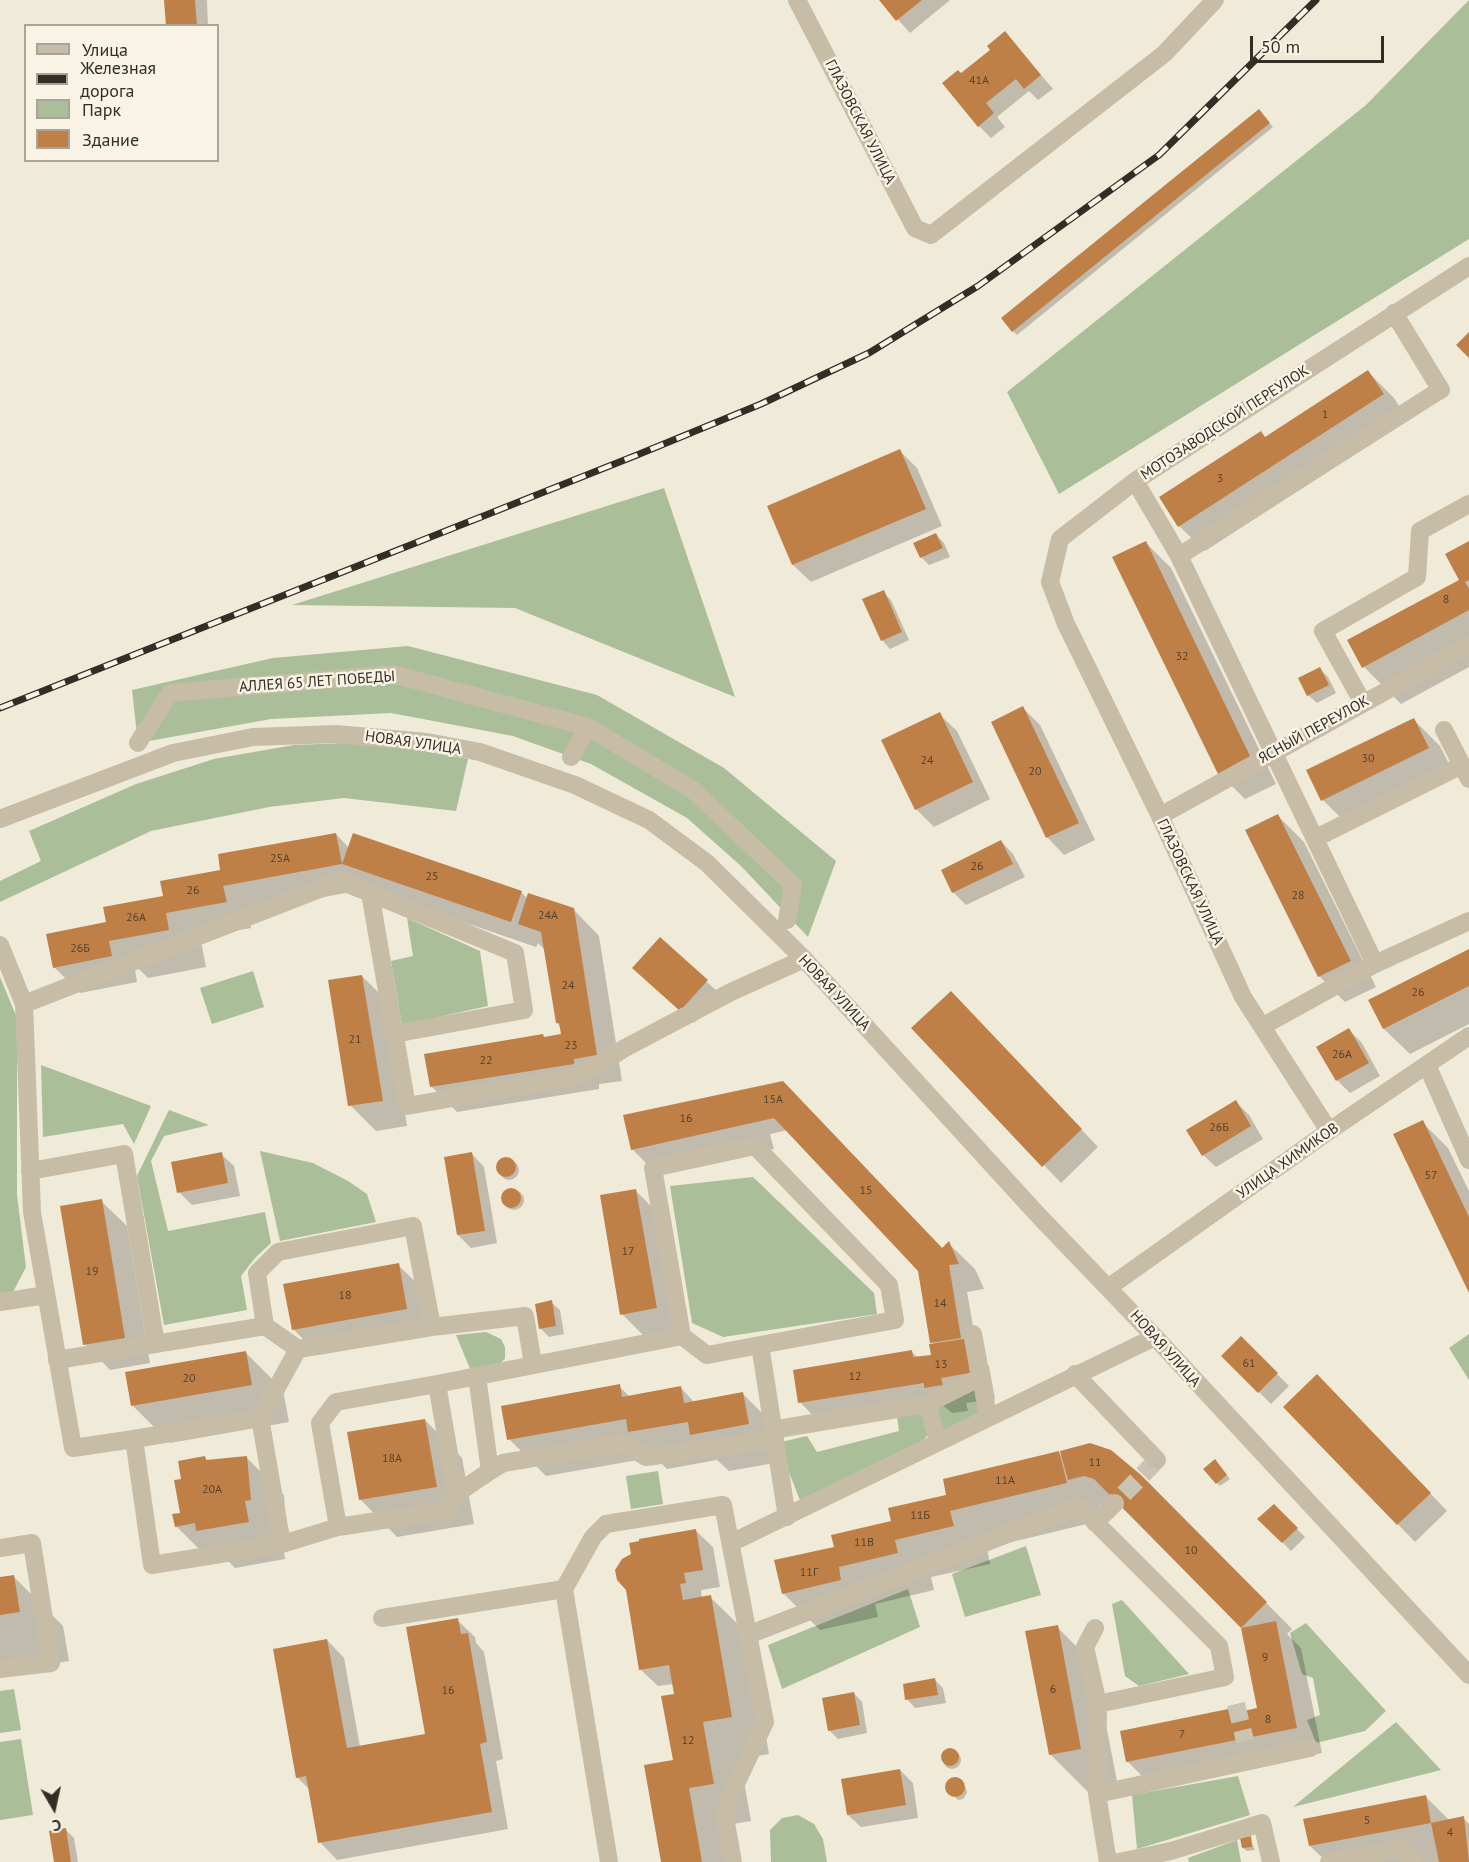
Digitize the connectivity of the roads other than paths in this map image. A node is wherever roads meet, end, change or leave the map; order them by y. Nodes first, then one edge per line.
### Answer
1 (797, 0) edge
2 (1215, 0) edge
3 (1469, 266) edge
4 (1394, 313) junction
5 (1135, 481) junction
6 (1469, 504) edge
7 (1179, 556) junction
8 (1066, 624) joint
9 (1469, 645) edge
10 (1363, 704) junction
11 (588, 727) junction
12 (1444, 730) dead end
13 (138, 743) dead end
14 (1275, 752) junction
15 (571, 757) dead end
16 (1466, 772) edge
17 (1160, 816) junction
18 (0, 819) edge
19 (1316, 838) junction
20 (370, 893) junction
21 (788, 921) dead end
22 (1469, 921) edge
23 (0, 945) edge
24 (804, 959) junction
25 (1376, 964) junction
26 (24, 1004) junction
27 (1263, 1026) junction
28 (394, 1034) junction
29 (1469, 1036) edge
30 (1426, 1065) junction
31 (1329, 1131) junction
32 (1469, 1160) edge
33 (30, 1170) junction
34 (1109, 1287) junction
35 (46, 1295) junction
36 (0, 1302) edge
37 (265, 1326) junction
38 (432, 1327) junction
39 (974, 1334) dead end
40 (682, 1336) junction
41 (1155, 1336) junction
42 (156, 1344) junction
43 (760, 1345) junction
44 (298, 1349) junction
45 (57, 1360) junction
46 (533, 1364) junction
47 (1075, 1374) junction
48 (477, 1377) junction
49 (981, 1377) junction
50 (437, 1384) junction
51 (927, 1404) junction
52 (988, 1417) junction
53 (260, 1418) junction
54 (773, 1435) junction
55 (134, 1439) junction
56 (938, 1441) junction
57 (1157, 1460) dead end
58 (490, 1471) junction
59 (456, 1494) junction
60 (1115, 1503) tunnel mouth
61 (787, 1517) junction
62 (1095, 1523) junction
63 (338, 1527) junction
64 (731, 1543) junction
65 (282, 1544) junction
66 (0, 1548) edge
67 (564, 1589) junction
68 (382, 1618) dead end
69 (1095, 1628) dead end
70 (748, 1635) junction
71 (0, 1669) edge
72 (1469, 1675) edge
73 (1098, 1704) junction
74 (1310, 1748) dead end
75 (1097, 1794) junction
76 (609, 1862) edge
77 (733, 1862) edge
78 (1108, 1862) edge
79 (1119, 1862) edge
80 (1271, 1862) edge
81 (1329, 1862) edge
82 (1413, 1862) edge

1 - 2 street, ГЛАЗОВСКАЯ УЛИЦА
3 - 4 street, МОТОЗАВОДСКОЙ ПЕРЕУЛОК
4 - 5 street, МОТОЗАВОДСКОЙ ПЕРЕУЛОК
4 - 7 street
5 - 7 street
5 - 8 street, МОТОЗАВОДСКОЙ ПЕРЕУЛОК
6 - 10 street
7 - 14 street
8 - 17 street, ГЛАЗОВСКАЯ УЛИЦА
9 - 10 street, ЯСНЫЙ ПЕРЕУЛОК
10 - 14 street, ЯСНЫЙ ПЕРЕУЛОК
11 - 13 street, АЛЛЕЯ 65 ЛЕТ ПОБЕДЫ
11 - 15 street
11 - 21 street, АЛЛЕЯ 65 ЛЕТ ПОБЕДЫ
12 - 16 street
14 - 17 street, ЯСНЫЙ ПЕРЕУЛОК
14 - 19 street
16 - 19 street
17 - 27 street, ГЛАЗОВСКАЯ УЛИЦА
18 - 24 street, НОВАЯ УЛИЦА
19 - 25 street
20 - 26 street
20 - 28 street
20 - 28 street
22 - 25 street
23 - 26 street
24 - 28 street
24 - 34 street, НОВАЯ УЛИЦА
25 - 27 street
26 - 33 street
27 - 31 street, ГЛАЗОВСКАЯ УЛИЦА
29 - 30 street, УЛИЦА ХИМИКОВ
30 - 31 street, УЛИЦА ХИМИКОВ
30 - 32 street
31 - 34 street, УЛИЦА ХИМИКОВ
33 - 35 street
33 - 42 street
34 - 41 street, НОВАЯ УЛИЦА
35 - 36 street
35 - 45 street
37 - 38 street
37 - 42 street
37 - 44 street
38 - 44 street
38 - 46 street
39 - 49 street
40 - 43 street
40 - 43 street
40 - 46 street
41 - 47 street
41 - 72 street, НОВАЯ УЛИЦА
42 - 45 street
43 - 54 street
44 - 53 street
45 - 55 street
46 - 48 street
47 - 52 street
47 - 57 street
48 - 50 street
48 - 58 street
49 - 51 street
49 - 52 street
50 - 59 street
50 - 63 street
51 - 54 street
51 - 56 street
52 - 56 street
53 - 55 street
53 - 65 street
54 - 58 street
54 - 61 street
55 - 65 street
56 - 61 street
58 - 59 street
59 - 63 street
60 - 62 street
61 - 64 street
62 - 70 street
62 - 73 street
63 - 65 street
64 - 67 street
64 - 70 street
66 - 71 street
67 - 68 street
67 - 76 street
69 - 73 street
70 - 77 street
73 - 75 street
74 - 75 street
75 - 78 street
79 - 80 street
81 - 82 street

